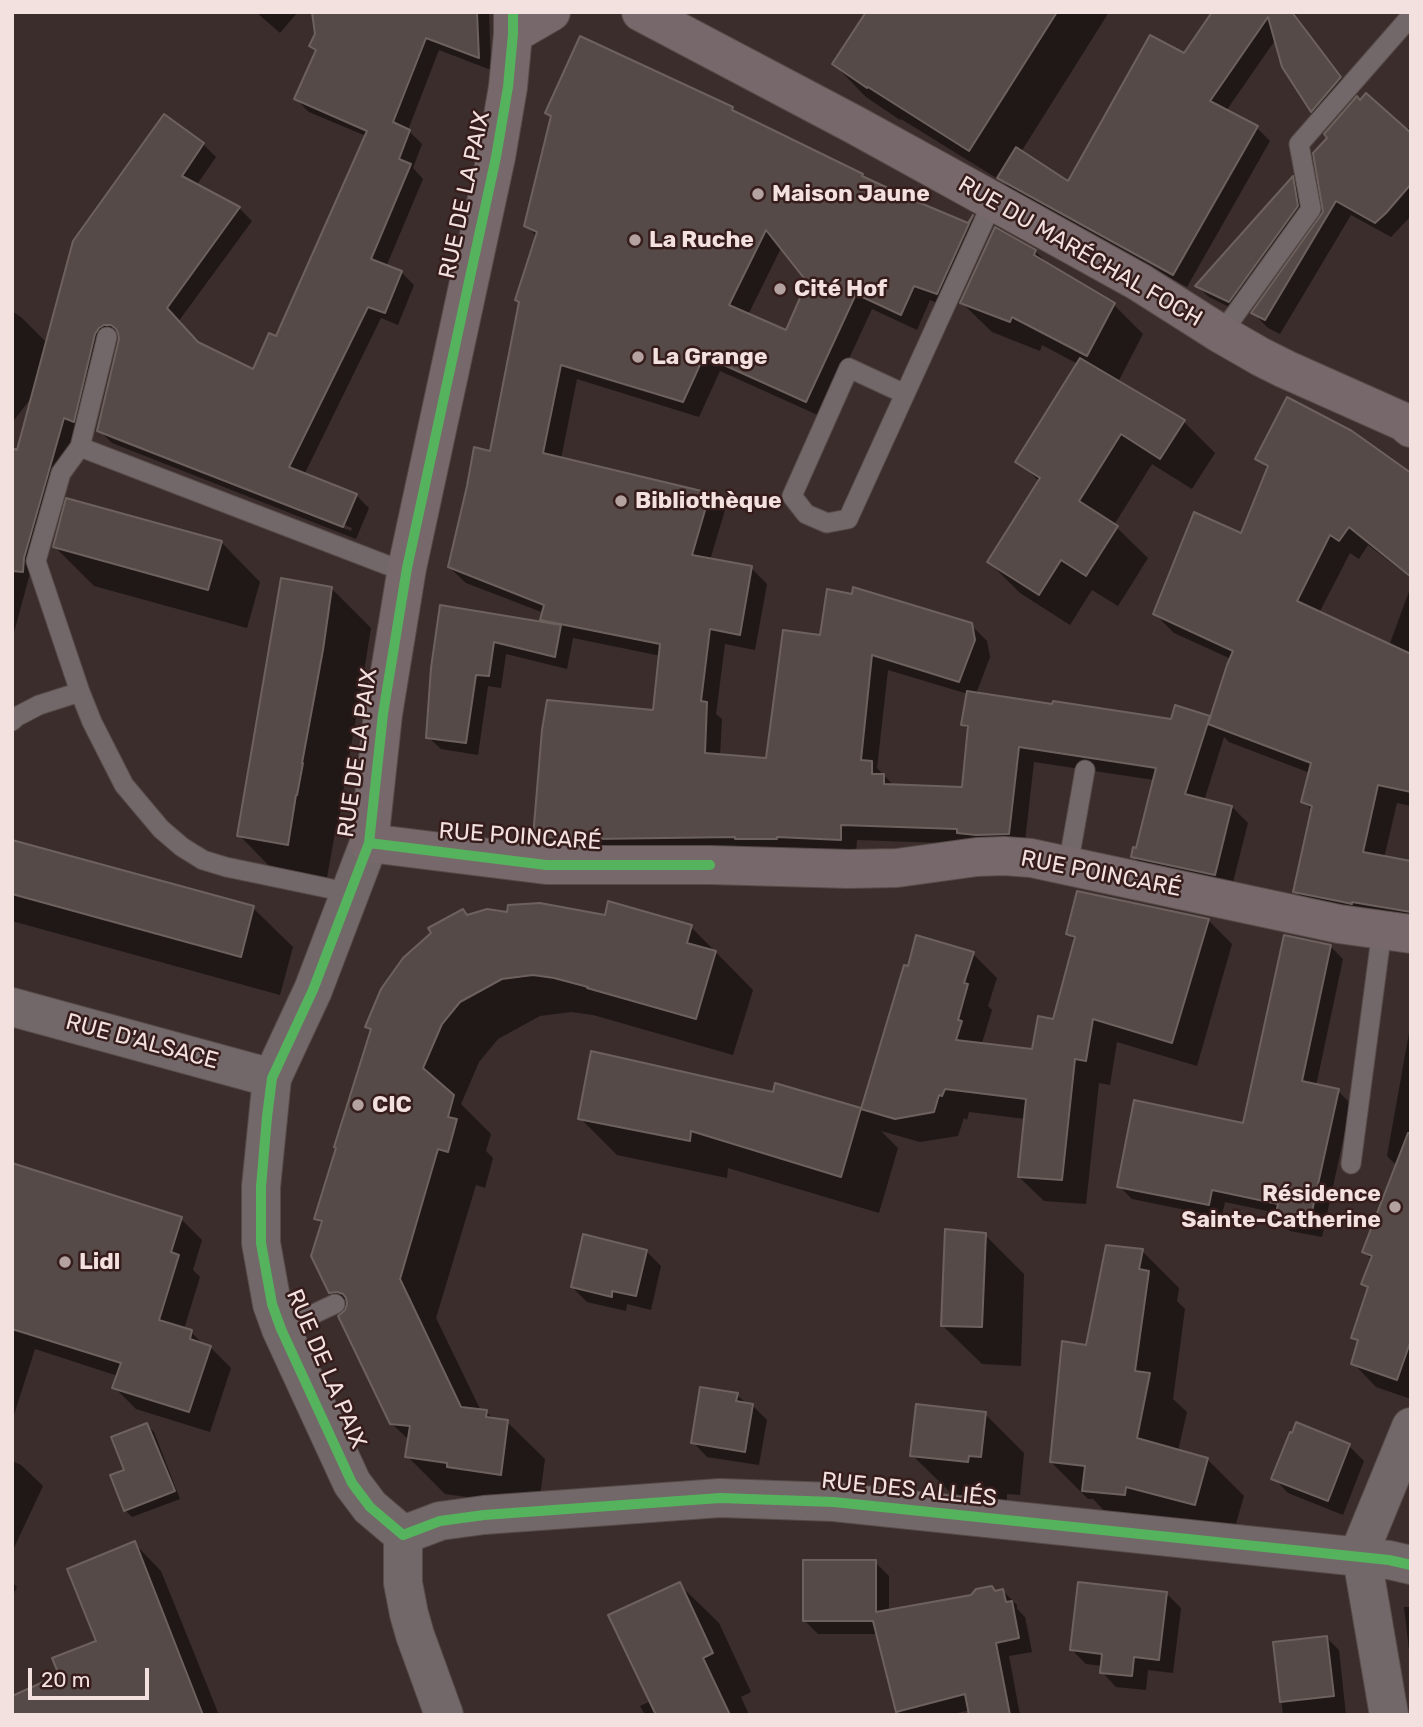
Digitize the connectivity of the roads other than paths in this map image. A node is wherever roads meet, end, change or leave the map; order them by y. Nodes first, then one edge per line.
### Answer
1 (551, 12) edge
2 (641, 12) edge
3 (1411, 16) edge
4 (513, 23) edge
5 (993, 201) junction
6 (1221, 334) junction
7 (107, 337) dead end
8 (905, 394) junction
9 (1411, 428) edge
10 (80, 447) junction
11 (407, 568) junction
12 (80, 692) junction
13 (12, 721) edge
14 (1085, 770) dead end
15 (369, 843) junction
16 (1068, 866) junction
17 (351, 893) junction
18 (1396, 932) edge
19 (12, 1007) edge
20 (272, 1078) junction
21 (1351, 1164) dead end
22 (335, 1304) dead end
23 (281, 1329) junction
24 (1411, 1427) edge
25 (1402, 1472) edge
26 (403, 1535) junction
27 (1362, 1558) junction
28 (1411, 1565) edge
29 (436, 1711) edge
30 (1389, 1715) edge

1 - 4 street
2 - 5 street, RUE DU MARÉCHAL FOCH
3 - 6 lane
4 - 11 street, RUE DE LA PAIX
5 - 6 street, RUE DU MARÉCHAL FOCH
5 - 8 lane
6 - 9 street, RUE DU MARÉCHAL FOCH
7 - 10 lane
8 - 8 lane
10 - 11 lane
10 - 12 lane
11 - 15 street, RUE DE LA PAIX
12 - 13 lane
12 - 17 lane
14 - 16 lane
15 - 16 street, RUE POINCARÉ
15 - 17 street, RUE DE LA PAIX
16 - 18 street, RUE POINCARÉ
17 - 20 street, RUE DE LA PAIX
18 - 21 lane
19 - 20 street, RUE D'ALSACE
20 - 23 street, RUE DE LA PAIX
22 - 23 lane
23 - 26 street, RUE DE LA PAIX
24 - 25 street
25 - 27 street
26 - 27 street, RUE DES ALLIÉS
26 - 29 street
27 - 28 street, RUE DES ALLIÉS
27 - 30 street

